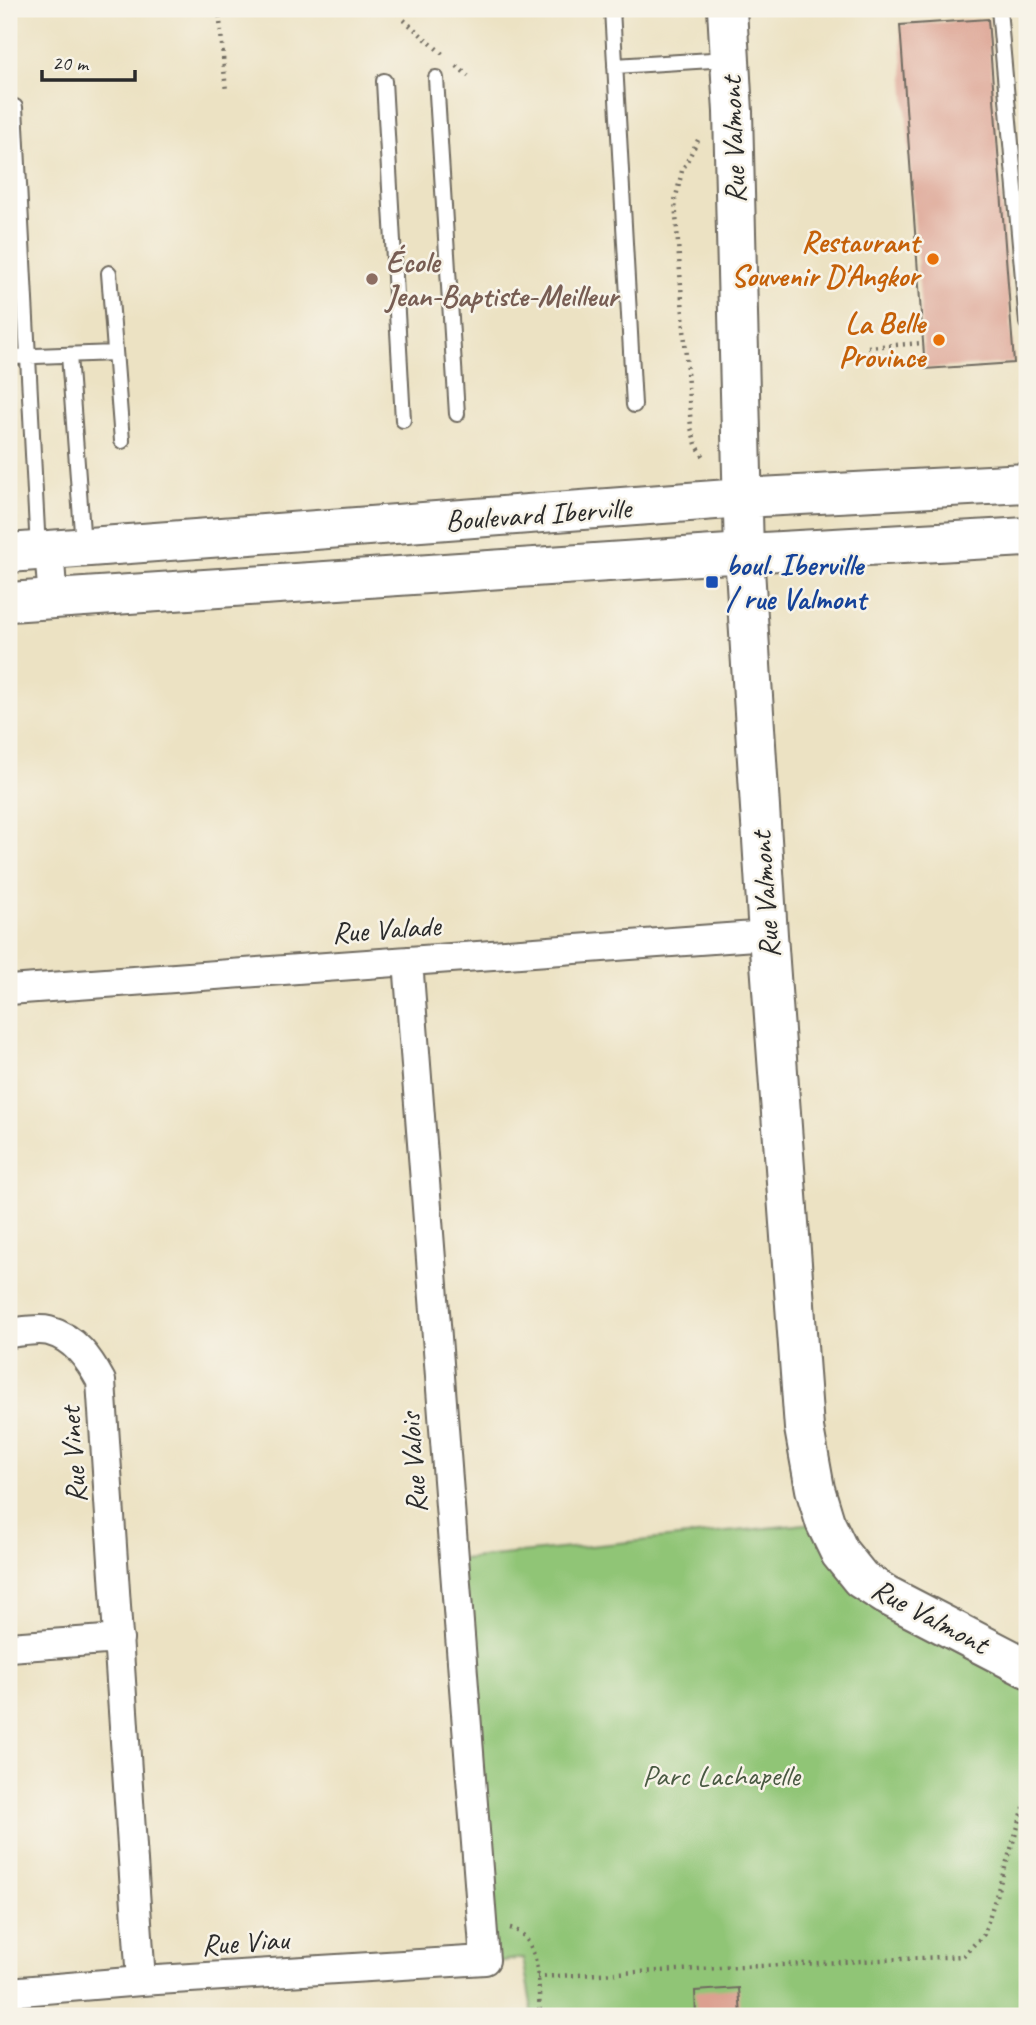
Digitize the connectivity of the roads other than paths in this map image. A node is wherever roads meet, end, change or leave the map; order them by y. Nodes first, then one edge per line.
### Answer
1 (612, 9) edge
2 (727, 9) edge
3 (999, 9) edge
4 (730, 59) junction
5 (615, 65) junction
6 (436, 78) dead end
7 (384, 81) dead end
8 (15, 107) dead end
9 (109, 273) dead end
10 (1027, 323) edge
11 (115, 353) junction
12 (28, 355) junction
13 (69, 355) junction
14 (9, 357) edge
15 (634, 405) dead end
16 (457, 414) dead end
17 (403, 420) dead end
18 (122, 441) dead end
19 (1027, 482) edge
20 (742, 498) junction
21 (1027, 537) edge
22 (45, 551) edge
23 (744, 553) junction
24 (53, 600) junction
25 (9, 602) edge
26 (768, 935) junction
27 (408, 961) junction
28 (9, 990) edge
29 (9, 1333) edge
30 (119, 1639) junction
31 (9, 1647) edge
32 (1027, 1668) edge
33 (485, 1960) joint
34 (141, 1981) junction
35 (9, 1992) edge

1 - 5 lane
2 - 4 street, Rue Valmont
3 - 10 lane
4 - 5 lane
4 - 20 street, Rue Valmont
5 - 15 lane
6 - 16 lane
7 - 17 lane
8 - 12 lane
9 - 11 lane
11 - 13 lane
11 - 18 lane
12 - 13 lane
12 - 14 lane
12 - 22 lane
13 - 22 lane
19 - 20 street, Boulevard Iberville
20 - 22 street, Boulevard Iberville
20 - 23 street, Rue Valmont
21 - 23 street, Boulevard Iberville
22 - 24 street
23 - 24 street, Boulevard Iberville
23 - 26 street, Rue Valmont
24 - 25 street, Boulevard Iberville
26 - 27 street, Rue Valade
26 - 32 street, Rue Valmont
27 - 28 street, Rue Valade
27 - 33 street, Rue Valois
29 - 30 street, Rue Vinet
30 - 31 street
30 - 34 street, Rue Vinet
33 - 34 street, Rue Viau
34 - 35 street, Rue Viau

